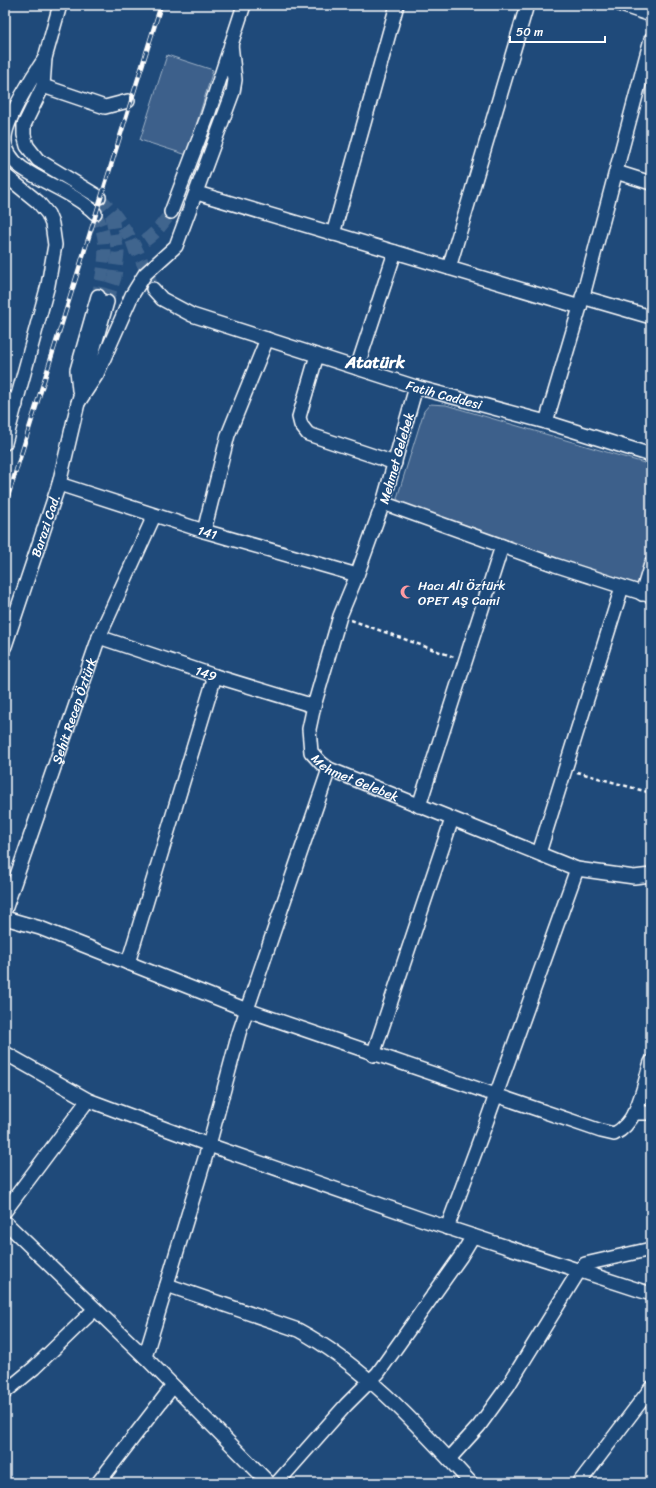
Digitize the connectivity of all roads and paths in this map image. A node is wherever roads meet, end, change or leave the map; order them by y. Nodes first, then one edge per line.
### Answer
1 (60, 5) edge
2 (244, 5) edge
3 (397, 5) edge
4 (528, 5) edge
5 (621, 5) edge
6 (651, 15) edge
7 (651, 40) edge
8 (231, 44) junction
9 (46, 58) junction
10 (43, 86) junction
11 (128, 101) dead end
12 (6, 150) edge
13 (616, 172) junction
14 (5, 175) edge
15 (651, 183) edge
16 (197, 193) junction
17 (99, 197) tunnel mouth
18 (171, 212) tunnel mouth
19 (94, 213) tunnel mouth
20 (333, 234) junction
21 (395, 252) junction
22 (449, 268) junction
23 (153, 289) tunnel mouth
24 (103, 299) tunnel mouth
25 (581, 302) junction
26 (651, 317) edge
27 (268, 339) junction
28 (317, 355) junction
29 (357, 368) junction
30 (416, 387) junction
31 (5, 397) edge
32 (78, 403) junction
33 (16, 406) junction
34 (546, 422) junction
35 (5, 443) edge
36 (651, 455) edge
37 (395, 463) junction
38 (59, 484) junction
39 (383, 503) junction
40 (154, 516) junction
41 (204, 531) junction
42 (502, 546) junction
43 (651, 564) edge
44 (357, 575) junction
45 (622, 587) junction
46 (647, 595) edge
47 (340, 616) junction
48 (99, 637) junction
49 (5, 646) edge
50 (466, 661) junction
51 (215, 676) junction
52 (314, 706) junction
53 (329, 768) junction
54 (565, 769) junction
55 (651, 792) edge
56 (419, 806) junction
57 (452, 819) junction
58 (539, 853) junction
59 (577, 869) junction
60 (651, 875) edge
61 (5, 910) edge
62 (5, 918) edge
63 (128, 963) junction
64 (247, 1010) junction
65 (5, 1053) edge
66 (373, 1054) junction
67 (651, 1062) edge
68 (496, 1095) junction
69 (88, 1100) junction
70 (634, 1113) junction
71 (651, 1114) edge
72 (209, 1145) junction
73 (5, 1211) edge
74 (5, 1222) edge
75 (447, 1228) junction
76 (472, 1236) junction
77 (651, 1249) edge
78 (579, 1271) junction
79 (168, 1285) junction
80 (651, 1294) edge
81 (94, 1310) junction
82 (145, 1357) junction
83 (370, 1380) junction
84 (172, 1386) junction
85 (651, 1388) edge
86 (5, 1392) edge
87 (449, 1459) junction
88 (98, 1483) edge
89 (269, 1483) edge
90 (277, 1483) edge
91 (471, 1483) edge
92 (579, 1483) edge

1 - 9 street
2 - 8 street
3 - 20 street
4 - 22 street
5 - 6 street
7 - 13 street
8 - 16 street
8 - 18 street
9 - 10 street
9 - 12 street
10 - 11 street
10 - 17 street
12 - 19 street
13 - 15 street
13 - 25 street
14 - 33 street
16 - 20 street
16 - 32 street
20 - 21 street
21 - 22 street
21 - 29 street
22 - 25 street
23 - 27 street, Fatih Caddesi
24 - 32 street
25 - 26 street
25 - 34 street
27 - 28 street, Fatih Caddesi
27 - 41 street
28 - 29 street, Fatih Caddesi
28 - 37 street
29 - 30 street, Fatih Caddesi
30 - 34 street, Fatih Caddesi
30 - 37 street, Mehmet Gelebek
31 - 33 street
32 - 38 street, Barazi Cad.
33 - 35 street
34 - 36 street, Fatih Caddesi
37 - 39 street, Mehmet Gelebek
38 - 40 street, 141
38 - 49 street, Barazi Cad.
39 - 42 street
39 - 44 street, Mehmet Gelebek
40 - 41 street, 141
40 - 48 street, Şehit Recep Öztürk
41 - 44 street, 141
42 - 45 street
42 - 50 street
43 - 46 street
44 - 47 street, Mehmet Gelebek
45 - 46 street
45 - 54 street
47 - 50 path
47 - 52 street, Mehmet Gelebek
48 - 51 street, 149
48 - 61 street, Şehit Recep Öztürk
50 - 56 street
51 - 52 street, 149
51 - 63 street
52 - 53 street, Mehmet Gelebek
53 - 56 street, Mehmet Gelebek
53 - 64 street
54 - 55 path
54 - 58 street
56 - 57 street, Mehmet Gelebek
57 - 58 street, Mehmet Gelebek
57 - 66 street
58 - 59 street, Mehmet Gelebek
59 - 60 street, Mehmet Gelebek
59 - 68 street
62 - 63 street
63 - 64 street
64 - 66 street
64 - 72 street
65 - 69 street
66 - 68 street
67 - 70 street
68 - 70 street
68 - 75 street
69 - 72 street
69 - 73 street
70 - 71 street
72 - 75 street
72 - 79 street
74 - 81 street
75 - 76 street
76 - 78 street
76 - 83 street
77 - 78 street
78 - 80 street
78 - 87 street
79 - 82 street
79 - 83 street
81 - 82 street
81 - 86 street
82 - 84 street
83 - 87 street
83 - 90 street
84 - 88 street
84 - 89 street
85 - 92 street
87 - 91 street

